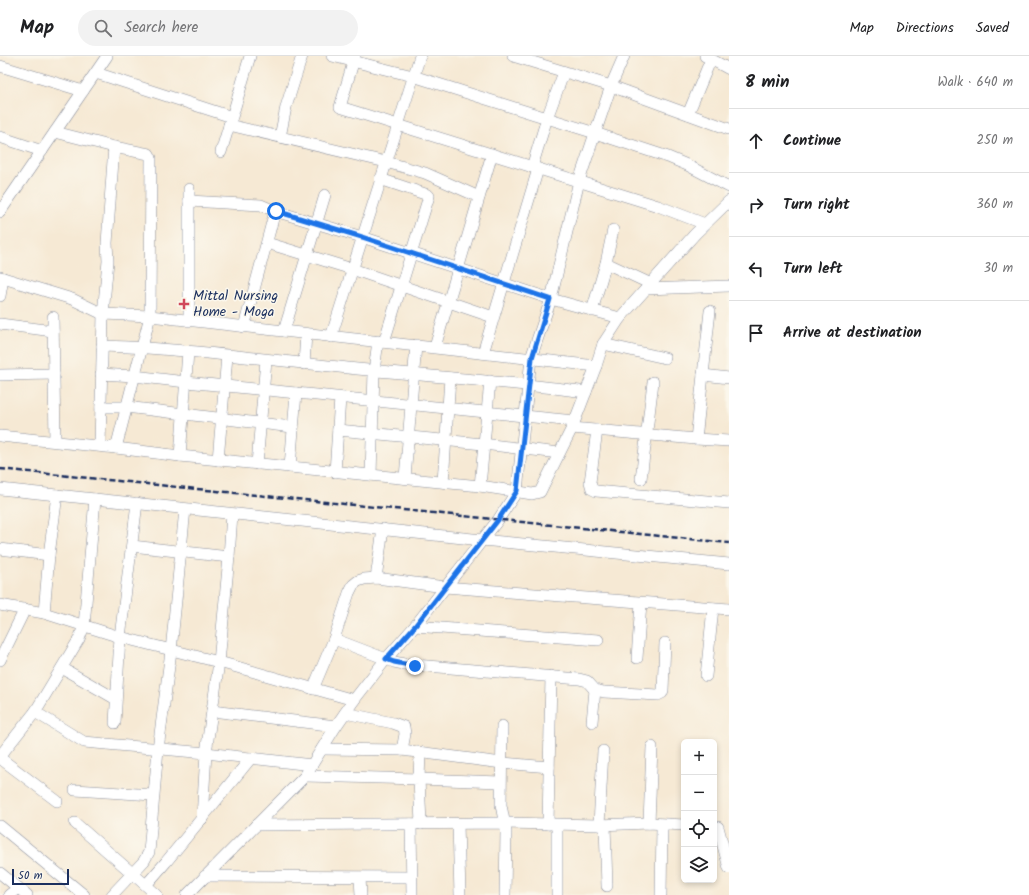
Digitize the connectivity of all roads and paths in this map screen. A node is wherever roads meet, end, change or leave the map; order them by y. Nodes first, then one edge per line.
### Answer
1 (107, 56) edge
2 (250, 56) edge
3 (302, 56) edge
4 (332, 56) edge
5 (420, 56) edge
6 (513, 56) edge
7 (624, 56) edge
8 (708, 57) edge
9 (354, 59) edge
10 (0, 66) edge
11 (729, 68) edge
12 (564, 72) junction
13 (96, 73) junction
14 (413, 76) junction
15 (611, 86) junction
16 (83, 91) junction
17 (688, 114) junction
18 (547, 118) junction
19 (230, 121) junction
20 (398, 125) junction
21 (729, 129) edge
22 (55, 132) junction
23 (595, 133) junction
24 (0, 137) edge
25 (280, 137) junction
26 (114, 147) junction
27 (42, 151) junction
28 (221, 152) dead end
29 (492, 154) junction
30 (386, 162) junction
31 (535, 168) junction
32 (380, 179) junction
33 (579, 181) junction
34 (729, 187) edge
35 (189, 189) dead end
36 (324, 195) dead end
37 (479, 197) junction
38 (189, 200) junction
39 (729, 201) edge
40 (276, 211) junction
41 (0, 212) edge
42 (317, 224) junction
43 (705, 224) junction
44 (613, 230) dead end
45 (362, 237) junction
46 (267, 243) junction
47 (412, 253) junction
48 (307, 256) junction
49 (606, 263) junction
50 (352, 269) junction
51 (458, 269) junction
52 (2, 278) edge
53 (503, 284) junction
54 (401, 286) junction
55 (649, 286) junction
56 (729, 286) edge
57 (0, 296) edge
58 (550, 299) junction
59 (448, 302) junction
60 (592, 311) junction
61 (710, 311) dead end
62 (103, 314) junction
63 (150, 316) junction
64 (53, 317) dead end
65 (493, 317) junction
66 (620, 318) junction
67 (189, 320) junction
68 (0, 324) edge
69 (244, 327) junction
70 (53, 331) junction
71 (284, 331) junction
72 (306, 334) junction
73 (331, 336) junction
74 (381, 342) junction
75 (603, 344) junction
76 (416, 345) junction
77 (102, 346) junction
78 (142, 347) junction
79 (435, 348) junction
80 (188, 352) junction
81 (483, 352) junction
82 (227, 356) junction
83 (532, 358) junction
84 (665, 358) dead end
85 (266, 360) junction
86 (304, 364) junction
87 (596, 366) junction
88 (374, 371) junction
89 (54, 374) junction
90 (101, 374) junction
91 (413, 374) junction
92 (0, 375) edge
93 (703, 375) junction
94 (134, 376) junction
95 (450, 378) junction
96 (729, 378) edge
97 (490, 381) junction
98 (186, 382) junction
99 (654, 382) dead end
100 (528, 384) junction
101 (225, 386) junction
102 (264, 390) junction
103 (586, 392) junction
104 (296, 394) junction
105 (340, 398) junction
106 (373, 401) junction
107 (411, 405) junction
108 (101, 407) junction
109 (126, 407) junction
110 (448, 409) junction
111 (486, 413) junction
112 (183, 414) junction
113 (524, 416) junction
114 (222, 418) junction
115 (261, 423) junction
116 (573, 424) junction
117 (292, 426) junction
118 (338, 430) junction
119 (597, 430) junction
120 (372, 433) junction
121 (646, 434) junction
122 (0, 436) edge
123 (408, 437) junction
124 (696, 439) junction
125 (55, 441) junction
126 (446, 441) junction
127 (729, 441) edge
128 (483, 444) junction
129 (100, 446) junction
130 (116, 448) junction
131 (521, 449) junction
132 (559, 453) junction
133 (180, 456) junction
134 (218, 460) junction
135 (257, 464) junction
136 (290, 467) junction
137 (335, 472) junction
138 (372, 475) junction
139 (405, 478) junction
140 (641, 479) dead end
141 (443, 482) junction
142 (480, 486) junction
143 (0, 490) edge
144 (517, 491) junction
145 (58, 495) junction
146 (95, 499) junction
147 (137, 503) junction
148 (729, 503) edge
149 (184, 509) junction
150 (232, 514) junction
151 (383, 529) junction
152 (482, 540) junction
153 (132, 546) junction
154 (0, 549) edge
155 (180, 552) junction
156 (49, 555) junction
157 (229, 557) junction
158 (729, 564) edge
159 (376, 578) junction
160 (445, 587) junction
161 (641, 603) junction
162 (0, 605) edge
163 (713, 608) junction
164 (24, 609) junction
165 (729, 609) edge
166 (44, 613) junction
167 (84, 626) junction
168 (415, 626) junction
169 (120, 637) junction
170 (334, 639) junction
171 (598, 640) dead end
172 (665, 643) dead end
173 (171, 651) junction
174 (637, 658) dead end
175 (386, 659) junction
176 (0, 660) edge
177 (219, 662) junction
178 (62, 668) junction
179 (551, 676) junction
180 (706, 676) dead end
181 (313, 689) junction
182 (595, 690) junction
183 (116, 699) junction
184 (354, 700) junction
185 (212, 710) junction
186 (35, 712) junction
187 (345, 713) junction
188 (592, 722) dead end
189 (114, 723) dead end
190 (336, 726) junction
191 (502, 726) dead end
192 (652, 746) dead end
193 (158, 749) junction
194 (322, 749) junction
195 (402, 750) junction
196 (603, 751) dead end
197 (206, 753) junction
198 (420, 753) junction
199 (0, 757) edge
200 (251, 758) junction
201 (502, 763) junction
202 (312, 765) junction
203 (549, 767) junction
204 (305, 776) junction
205 (419, 779) junction
206 (500, 782) junction
207 (76, 790) dead end
208 (154, 795) junction
209 (58, 801) dead end
210 (202, 819) junction
211 (75, 822) dead end
212 (505, 823) junction
213 (649, 823) junction
214 (416, 824) junction
215 (458, 824) junction
216 (552, 824) junction
217 (256, 825) junction
218 (602, 825) junction
219 (662, 825) junction
220 (0, 826) edge
221 (681, 826) edge
222 (720, 827) edge
223 (729, 868) edge
224 (0, 873) edge
225 (133, 873) junction
226 (206, 876) junction
227 (411, 877) junction
228 (360, 878) junction
229 (146, 885) junction
230 (608, 886) dead end
231 (18, 888) junction
232 (9, 895) edge
233 (27, 895) edge
234 (84, 895) edge
235 (112, 895) edge
236 (158, 895) edge
237 (187, 895) edge
238 (360, 895) edge
239 (412, 895) edge
240 (460, 895) edge
241 (505, 895) edge
242 (557, 895) edge
243 (661, 895) edge

1 - 13 street
2 - 19 street
3 - 25 street
4 - 9 street
5 - 14 street
6 - 12 street
7 - 15 street
8 - 11 street
8 - 17 street
9 - 14 street
9 - 20 street
10 - 16 street
12 - 15 street
12 - 18 street
13 - 16 street
13 - 19 street
14 - 18 street
14 - 20 street
15 - 17 street
15 - 23 street
16 - 22 street
17 - 21 street
18 - 23 street
18 - 31 street
19 - 25 street
19 - 28 street
20 - 29 street
20 - 30 street
22 - 26 street
22 - 27 street
23 - 33 street
23 - 34 street
24 - 27 street
25 - 30 street
26 - 62 street
26 - 63 street
27 - 41 street
29 - 31 street
29 - 37 street
30 - 32 street
30 - 37 street
31 - 33 street
31 - 53 street
32 - 45 street
32 - 47 street
33 - 43 street
33 - 58 street
35 - 38 street
36 - 42 street
37 - 51 street
38 - 40 street
38 - 67 street
39 - 43 street
40 - 42 street
40 - 46 street
42 - 45 street
42 - 48 street
43 - 55 street
44 - 49 street
45 - 47 street
45 - 50 street
46 - 48 street
46 - 69 street
47 - 51 street
47 - 54 street
48 - 50 street
48 - 71 street
49 - 55 street
49 - 60 street
50 - 54 street
50 - 73 street
51 - 53 street
51 - 59 street
52 - 57 street
52 - 62 street
53 - 58 street
53 - 65 street
54 - 59 street
54 - 74 street
55 - 56 street
55 - 66 street
58 - 60 street
58 - 83 street
59 - 65 street
59 - 79 street
60 - 66 street
61 - 93 street
62 - 63 street
62 - 77 street
63 - 67 street
63 - 78 street
64 - 70 street
65 - 81 street
66 - 75 street
67 - 69 street
68 - 70 street
69 - 71 street
70 - 89 street
71 - 72 street
72 - 73 street
72 - 86 street
73 - 74 street
74 - 76 street
74 - 88 street
75 - 84 street
75 - 87 street
76 - 79 street
76 - 91 street
77 - 78 street
77 - 90 street
78 - 80 street
78 - 94 street
79 - 81 street
80 - 82 street
80 - 98 street
81 - 83 street
82 - 85 street
82 - 101 street
83 - 87 street
83 - 100 street
85 - 86 street
85 - 102 street
86 - 88 street
87 - 103 street
88 - 91 street
88 - 106 street
89 - 92 street
89 - 125 street
90 - 94 street
90 - 108 street
91 - 95 street
91 - 107 street
93 - 96 street
93 - 124 street
94 - 98 street
94 - 109 street
95 - 97 street
95 - 110 street
97 - 100 street
97 - 111 street
98 - 101 street
98 - 112 street
99 - 121 street
100 - 103 street
100 - 113 street
101 - 102 street
101 - 114 street
102 - 104 street
102 - 115 street
103 - 116 street
104 - 105 street
104 - 117 street
105 - 106 street
105 - 118 street
106 - 107 street
106 - 120 street
107 - 110 street
107 - 123 street
108 - 109 street
108 - 129 street
109 - 112 street
109 - 130 street
110 - 111 street
110 - 126 street
111 - 113 street
111 - 128 street
112 - 114 street
112 - 133 street
113 - 116 street
113 - 131 street
114 - 115 street
114 - 134 street
115 - 117 street
115 - 135 street
116 - 119 street
116 - 132 street
117 - 136 street
118 - 120 street
118 - 137 street
119 - 121 street
119 - 148 street
120 - 123 street
120 - 138 street
121 - 124 street
121 - 140 street
122 - 125 street
123 - 126 street
123 - 139 street
124 - 127 street
125 - 129 street
126 - 128 street
126 - 141 street
128 - 131 street
128 - 142 street
129 - 130 street
130 - 133 street
131 - 132 street
131 - 144 street
132 - 144 street
133 - 134 street
134 - 135 street
135 - 136 street
136 - 137 street
137 - 138 street
138 - 139 street
139 - 141 street
141 - 142 street
142 - 144 street
143 - 145 street
144 - 152 street
145 - 146 street
145 - 156 street
146 - 147 street
146 - 167 street
147 - 149 street
147 - 153 street
149 - 150 street
149 - 155 street
150 - 151 street
150 - 157 street
151 - 152 street
151 - 159 street
152 - 158 street
152 - 160 street
153 - 155 street
153 - 169 street
154 - 156 street
155 - 157 street
155 - 173 street
156 - 166 street
157 - 177 street
159 - 160 street
159 - 170 street
160 - 161 street
160 - 168 street
161 - 163 street
161 - 174 street
162 - 164 street
163 - 165 street
163 - 180 street
164 - 166 street
164 - 176 street
166 - 167 street
167 - 169 street
167 - 178 street
168 - 171 street
168 - 175 street
169 - 173 street
169 - 183 street
170 - 175 street
170 - 181 street
172 - 182 street
173 - 177 street
173 - 193 street
175 - 179 street
175 - 184 street
177 - 181 street
177 - 185 street
178 - 183 street
178 - 186 street
179 - 182 street
179 - 203 street
181 - 184 street
182 - 188 street
183 - 189 street
184 - 187 street
185 - 190 street
185 - 197 street
186 - 193 street
186 - 199 street
187 - 190 street
187 - 195 street
190 - 194 street
191 - 201 street
192 - 213 street
193 - 197 street
193 - 208 street
194 - 195 street
194 - 202 street
195 - 198 street
196 - 218 street
197 - 200 street
197 - 210 street
198 - 201 street
198 - 205 street
199 - 209 street
200 - 202 street
200 - 210 street
201 - 203 street
201 - 206 street
202 - 204 street
203 - 216 street
204 - 205 street
204 - 217 street
205 - 206 street
205 - 214 street
206 - 212 street
207 - 208 street
208 - 225 street
210 - 229 street
211 - 225 street
212 - 215 street
212 - 216 street
212 - 241 street
213 - 218 street
213 - 219 street
214 - 215 street
214 - 217 street
214 - 227 street
215 - 240 street
216 - 218 street
216 - 242 street
217 - 226 street
218 - 230 street
219 - 221 street
219 - 243 street
220 - 234 street
222 - 223 street
224 - 231 street
225 - 229 street
225 - 235 street
226 - 228 street
226 - 237 street
227 - 228 street
227 - 239 street
228 - 238 street
229 - 236 street
231 - 232 street
231 - 233 street

